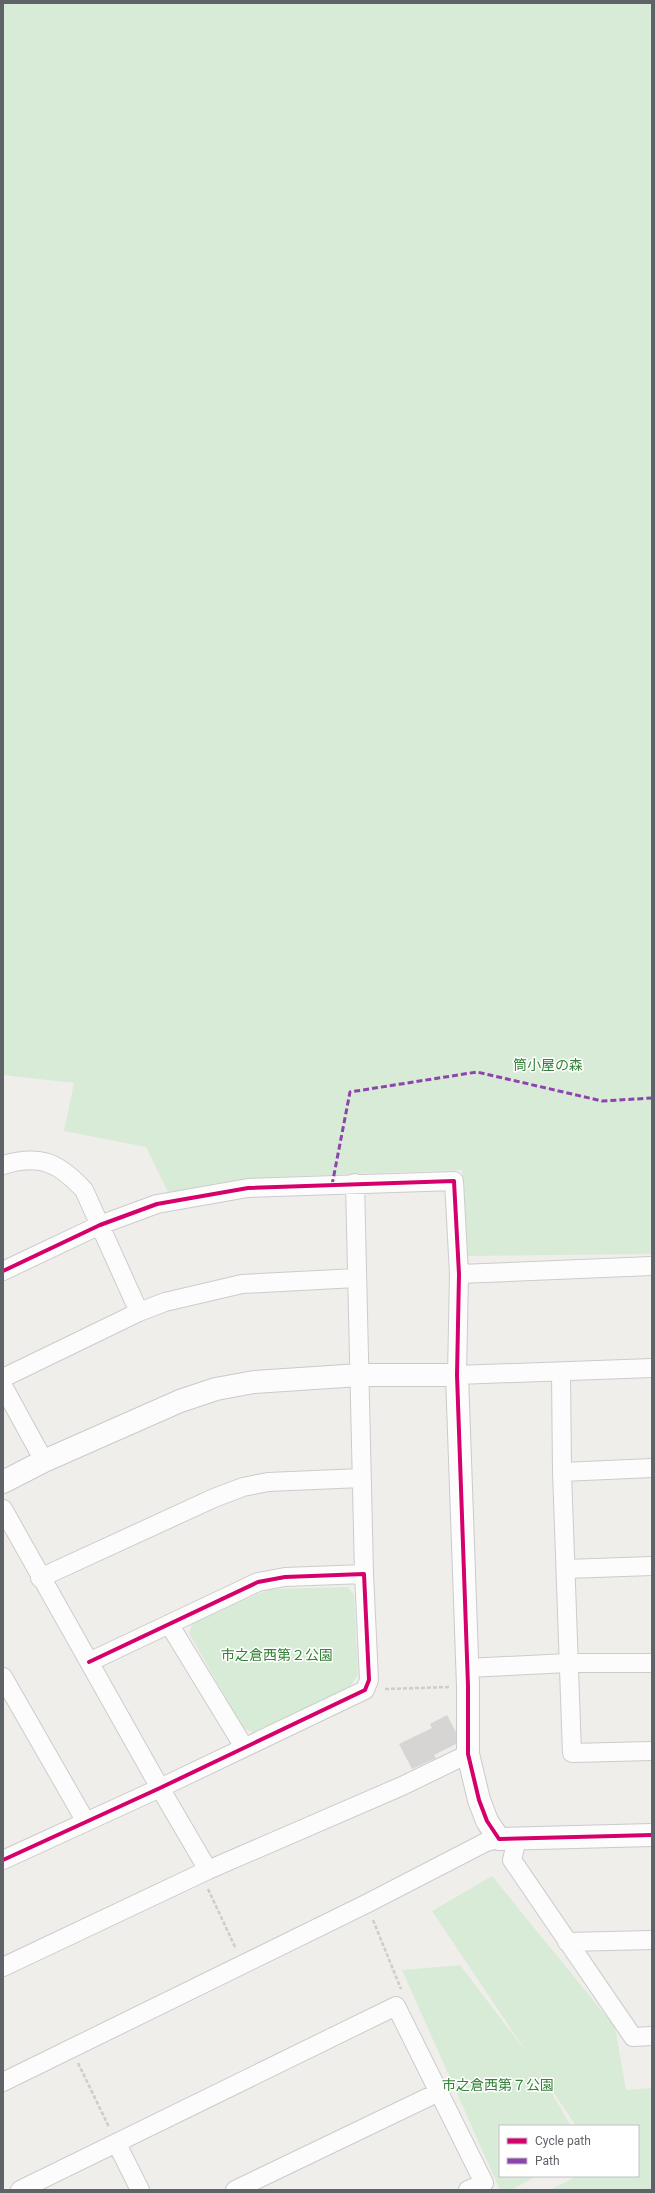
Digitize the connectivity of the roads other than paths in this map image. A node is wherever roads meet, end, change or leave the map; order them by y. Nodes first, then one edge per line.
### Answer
1 (3, 1165) edge
2 (355, 1183) junction
3 (100, 1225) junction
4 (652, 1266) edge
5 (3, 1270) edge
6 (459, 1274) junction
7 (356, 1278) junction
8 (139, 1312) junction
9 (652, 1368) edge
10 (561, 1372) junction
11 (360, 1375) junction
12 (457, 1375) junction
13 (3, 1378) edge
14 (3, 1386) edge
15 (44, 1460) junction
16 (652, 1468) edge
17 (562, 1472) junction
18 (361, 1478) junction
19 (3, 1482) edge
20 (3, 1510) edge
21 (652, 1566) edge
22 (566, 1569) junction
23 (364, 1574) junction
24 (40, 1578) junction
25 (169, 1624) junction
26 (89, 1662) junction
27 (568, 1663) junction
28 (652, 1663) edge
29 (3, 1677) edge
30 (468, 1677) junction
31 (244, 1747) junction
32 (652, 1751) edge
33 (468, 1754) junction
34 (160, 1788) junction
35 (86, 1822) junction
36 (652, 1835) edge
37 (508, 1839) junction
38 (5, 1854) edge
39 (204, 1872) junction
40 (652, 1940) edge
41 (567, 1942) junction
42 (3, 1968) edge
43 (652, 2036) edge
44 (3, 2082) edge
45 (439, 2092) junction
46 (117, 2144) junction
47 (20, 2190) edge
48 (140, 2190) edge
49 (235, 2190) edge
50 (468, 2190) edge

1 - 3 street
2 - 3 street
2 - 6 street
2 - 7 street
3 - 5 street
3 - 8 street
4 - 6 street
6 - 12 street
7 - 8 street
7 - 11 street
8 - 13 street
9 - 10 street
10 - 12 street
10 - 17 street
11 - 12 street
11 - 15 street
11 - 18 street
12 - 30 street
14 - 15 street
15 - 19 street
16 - 17 street
17 - 22 street
18 - 23 street
18 - 24 street
20 - 24 street
21 - 22 street
22 - 27 street
23 - 25 street
23 - 31 street
24 - 26 street
25 - 26 street
25 - 31 street
26 - 34 street
27 - 28 street
27 - 30 street
27 - 32 street
29 - 35 street
30 - 33 street
31 - 34 street
33 - 37 street
33 - 39 street
34 - 35 street
34 - 39 street
35 - 38 street
36 - 37 street
37 - 41 street
37 - 44 street
39 - 42 street
40 - 41 street
41 - 43 street
45 - 46 street
45 - 49 street
45 - 50 street
46 - 47 street
46 - 48 street

